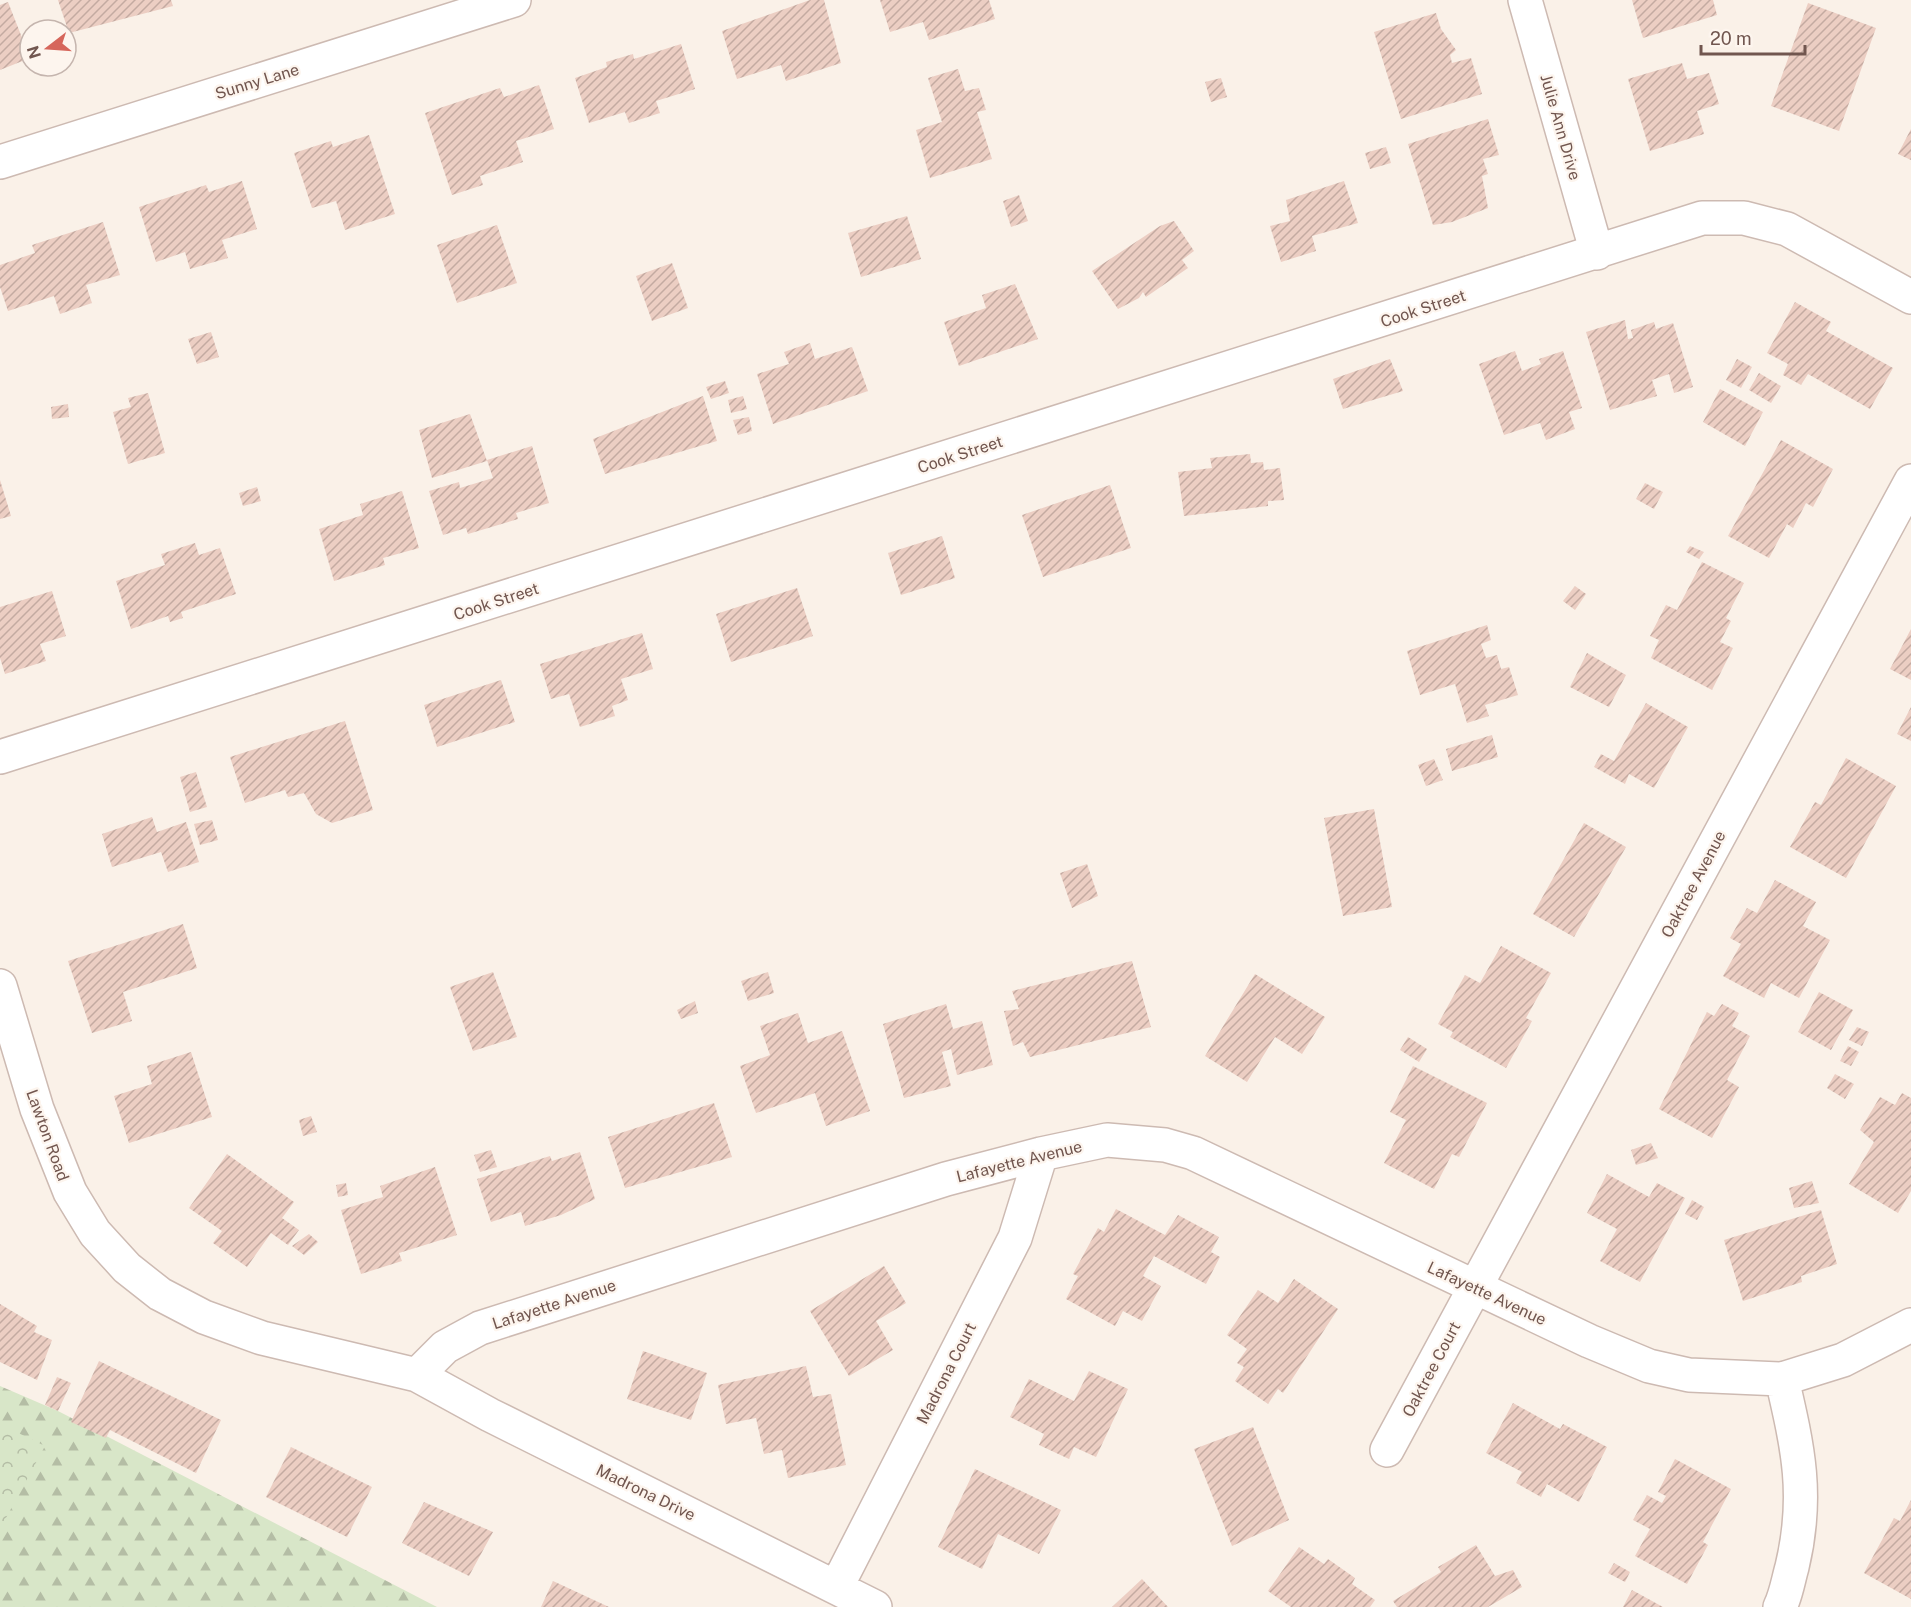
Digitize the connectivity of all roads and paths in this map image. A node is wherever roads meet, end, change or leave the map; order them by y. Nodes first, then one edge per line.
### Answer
1 (514, 0) edge
2 (1525, 0) edge
3 (0, 162) edge
4 (1597, 253) junction
5 (1911, 297) edge
6 (1911, 481) edge
7 (0, 757) edge
8 (0, 986) edge
9 (6, 1030) edge
10 (1041, 1154) junction
11 (1475, 1288) junction
12 (1911, 1325) edge
13 (417, 1375) junction
14 (1782, 1378) junction
15 (1387, 1450) dead end
16 (837, 1586) junction
17 (875, 1607) edge
18 (1780, 1607) edge

1 - 3 street, Sunny Lane
2 - 4 street, Julie Ann Drive
4 - 5 street, Cook Street
4 - 7 street, Cook Street
6 - 11 street, Oaktree Avenue
8 - 9 street, Lawton Road
9 - 13 street, Lawton Road
10 - 11 street, Lafayette Avenue
10 - 13 street, Lafayette Avenue
10 - 16 street, Madrona Court
11 - 14 street, Lafayette Avenue
11 - 15 street, Oaktree Court
12 - 14 street, Lafayette Avenue
13 - 16 street, Madrona Drive
14 - 18 street
16 - 17 street, Madrona Drive

